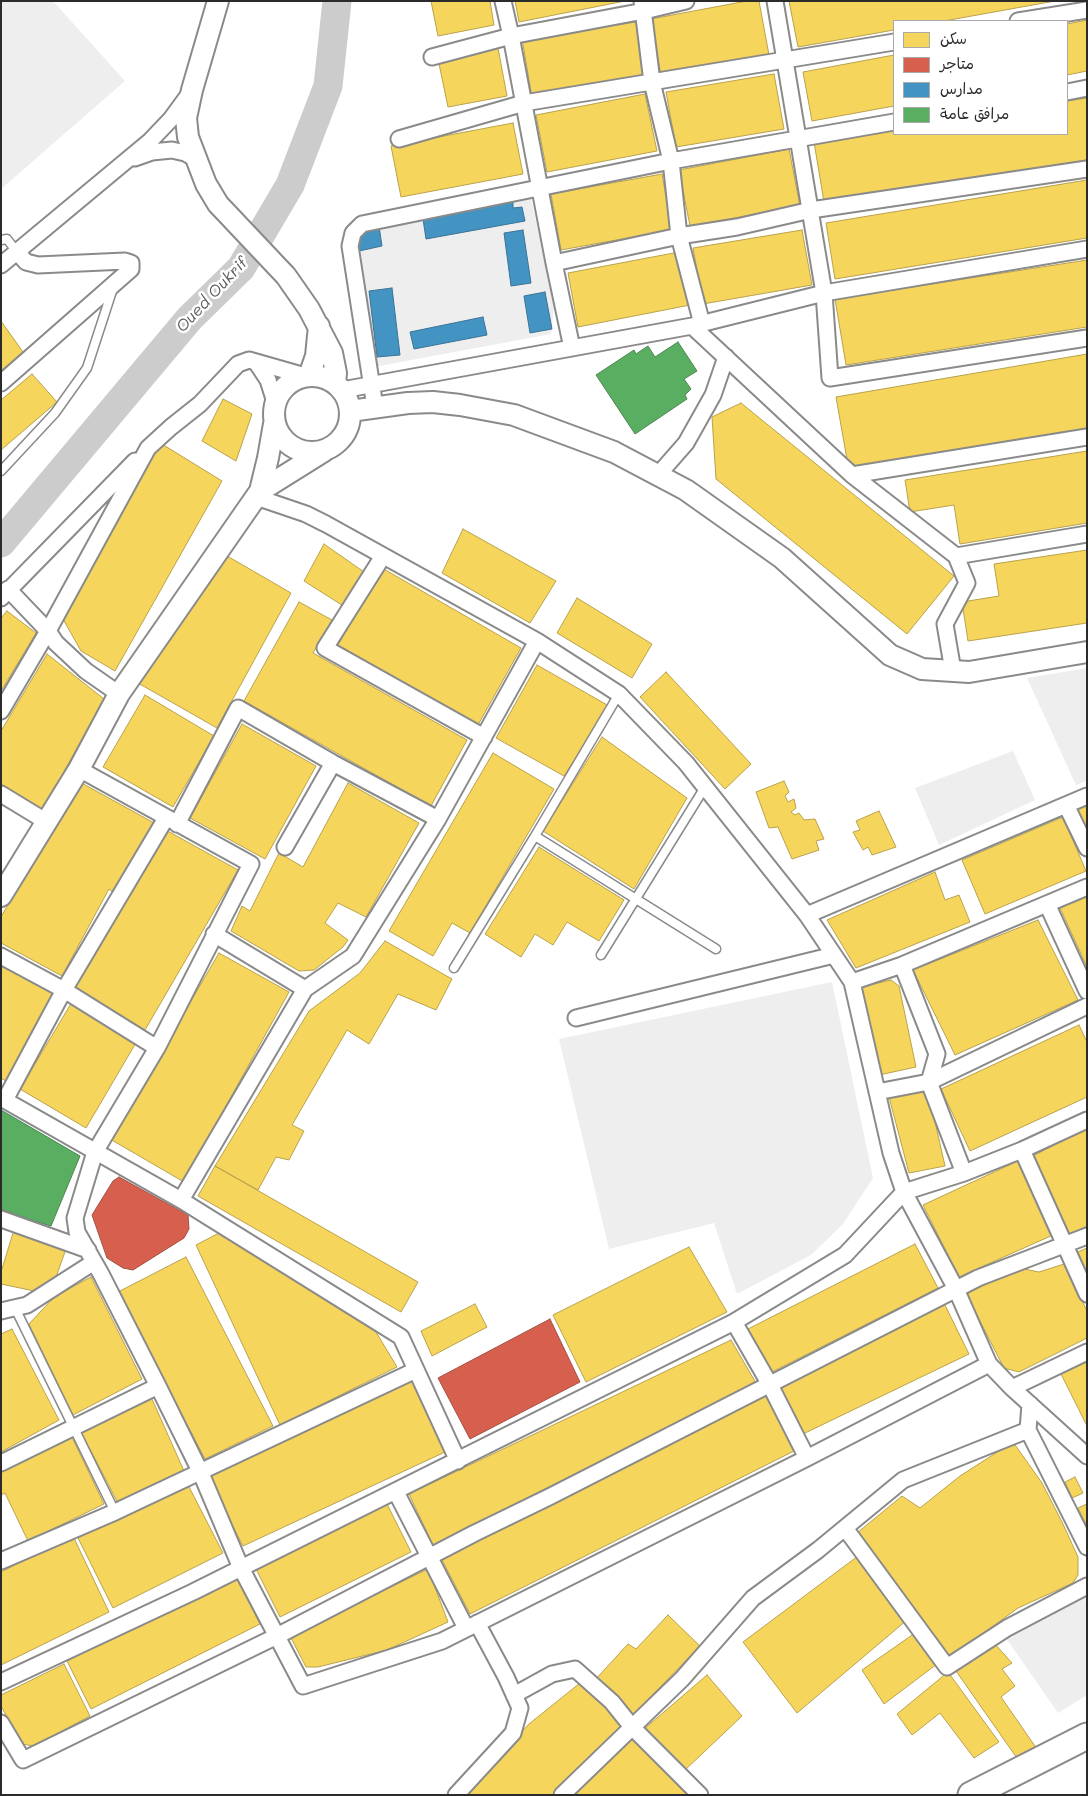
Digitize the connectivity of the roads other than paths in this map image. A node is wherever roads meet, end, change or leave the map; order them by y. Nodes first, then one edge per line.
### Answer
1 (218, 1) edge
2 (503, 1) edge
3 (686, 1) edge
4 (775, 1) edge
5 (643, 6) edge
6 (1087, 10) edge
7 (1024, 20) edge
8 (511, 36) junction
9 (893, 42) edge
10 (432, 57) dead end
11 (785, 59) junction
12 (652, 82) junction
13 (1087, 88) edge
14 (192, 90) junction
15 (1068, 92) edge
16 (524, 103) junction
17 (893, 122) edge
18 (799, 138) junction
19 (400, 139) dead end
20 (196, 159) junction
21 (126, 161) junction
22 (670, 161) junction
23 (1087, 169) edge
24 (540, 187) junction
25 (811, 210) junction
26 (679, 236) junction
27 (1, 240) edge
28 (1087, 248) edge
29 (17, 252) junction
30 (554, 263) junction
31 (1, 265) edge
32 (114, 286) junction
33 (824, 293) junction
34 (697, 325) junction
35 (319, 326) junction
36 (1087, 338) edge
37 (572, 348) junction
38 (726, 357) junction
39 (256, 362) junction
40 (307, 376) junction
41 (1, 383) edge
42 (371, 384) junction
43 (338, 386) junction
44 (275, 402) junction
45 (375, 407) junction
46 (350, 412) junction
47 (274, 424) junction
48 (1087, 437) edge
49 (148, 448) junction
50 (325, 450) junction
51 (1, 470) edge
52 (658, 475) junction
53 (852, 476) junction
54 (258, 494) junction
55 (1087, 534) edge
56 (383, 556) junction
57 (956, 556) junction
58 (5, 594) edge
59 (48, 631) junction
60 (537, 641) junction
61 (1087, 652) edge
62 (953, 671) junction
63 (119, 694) junction
64 (619, 694) junction
65 (1, 711) edge
66 (484, 737) junction
67 (333, 763) junction
68 (79, 769) junction
69 (705, 787) junction
70 (1, 794) edge
71 (1087, 796) edge
72 (1066, 805) junction
73 (438, 819) junction
74 (172, 821) junction
75 (47, 822) junction
76 (535, 836) junction
77 (286, 847) dead end
78 (1087, 848) edge
79 (1087, 887) edge
80 (1, 896) edge
81 (636, 899) junction
82 (1047, 904) junction
83 (807, 915) junction
84 (214, 934) junction
85 (716, 948) dead end
86 (601, 954) dead end
87 (834, 955) junction
88 (1, 956) edge
89 (902, 965) junction
90 (454, 968) dead end
91 (852, 982) junction
92 (305, 989) junction
93 (64, 990) junction
94 (1087, 991) edge
95 (1087, 1006) edge
96 (576, 1018) dead end
97 (157, 1048) junction
98 (929, 1082) junction
99 (877, 1092) junction
100 (3, 1099) edge
101 (1087, 1120) edge
102 (1022, 1150) junction
103 (95, 1152) junction
104 (964, 1173) junction
105 (904, 1192) junction
106 (181, 1200) junction
107 (2, 1221) edge
108 (1087, 1236) edge
109 (1064, 1246) junction
110 (91, 1256) junction
111 (956, 1289) junction
112 (1087, 1294) edge
113 (8, 1310) edge
114 (734, 1322) junction
115 (1087, 1352) edge
116 (989, 1364) junction
117 (416, 1370) junction
118 (769, 1383) junction
119 (158, 1386) junction
120 (1012, 1388) junction
121 (1030, 1404) junction
122 (73, 1428) junction
123 (1028, 1430) junction
124 (1087, 1456) edge
125 (808, 1458) junction
126 (458, 1461) junction
127 (1, 1463) edge
128 (200, 1471) junction
129 (396, 1492) junction
130 (115, 1512) junction
131 (845, 1528) junction
132 (1087, 1547) edge
133 (430, 1557) junction
134 (1, 1561) edge
135 (241, 1568) junction
136 (1087, 1586) edge
137 (472, 1625) junction
138 (276, 1636) junction
139 (1, 1682) edge
140 (514, 1695) junction
141 (1, 1724) edge
142 (632, 1727) junction
143 (1087, 1736) edge
144 (456, 1795) edge
145 (562, 1795) edge
146 (700, 1795) edge
147 (971, 1795) edge

1 - 14 street
2 - 8 street
3 - 5 street
4 - 11 street
5 - 8 street
5 - 12 street
6 - 7 street
8 - 10 street
8 - 16 street
9 - 11 street
11 - 12 street
11 - 18 street
12 - 16 street
12 - 22 street
13 - 15 street
14 - 20 street
14 - 21 street
16 - 19 street
16 - 24 street
17 - 18 street
18 - 22 street
18 - 25 street
20 - 21 street
20 - 35 street
21 - 29 street
22 - 24 street
22 - 26 street
23 - 25 street
24 - 30 street
24 - 42 street
25 - 26 street
25 - 33 street
26 - 30 street
26 - 34 street
27 - 29 lane
28 - 33 street
29 - 31 street
29 - 32 street
30 - 37 street
32 - 41 street
32 - 51 lane
33 - 34 street
33 - 36 street
34 - 37 street
34 - 38 street
35 - 40 street
35 - 43 street
37 - 42 street
38 - 52 street
38 - 53 street
39 - 40 street
39 - 44 street
39 - 49 street
40 - 43 street
40 - 44 street
42 - 43 street
42 - 45 street
43 - 46 street
44 - 47 street
45 - 46 street
45 - 52 street
46 - 50 street
47 - 50 street
47 - 54 street
48 - 53 street
49 - 58 street
49 - 59 street
50 - 54 street
52 - 62 street
53 - 57 street
54 - 56 street
54 - 63 street
55 - 57 street
56 - 60 street
56 - 66 street
57 - 62 street
58 - 59 street
59 - 63 street
59 - 65 street
60 - 64 street
60 - 66 street
61 - 62 street
63 - 68 street
64 - 69 street
64 - 76 lane
66 - 73 street
67 - 73 street
67 - 74 street
67 - 77 street
68 - 74 street
68 - 75 street
69 - 81 lane
69 - 83 street
70 - 75 street
71 - 72 street
72 - 78 street
72 - 83 street
73 - 92 street
74 - 84 street
74 - 93 street
75 - 80 street
76 - 81 lane
76 - 90 lane
79 - 82 street
81 - 85 lane
81 - 86 lane
82 - 89 street
82 - 94 street
83 - 87 street
84 - 92 street
84 - 97 street
87 - 91 street
87 - 96 street
88 - 93 street
89 - 91 street
89 - 98 street
91 - 99 street
92 - 106 street
93 - 97 street
93 - 100 street
95 - 98 street
97 - 103 street
98 - 99 street
98 - 104 street
99 - 105 street
100 - 103 street
101 - 102 street
102 - 104 street
102 - 109 street
103 - 106 street
103 - 110 street
104 - 105 street
105 - 111 street
105 - 114 street
106 - 117 street
107 - 110 street
108 - 109 street
109 - 111 street
109 - 112 street
110 - 113 street
110 - 119 street
111 - 116 street
111 - 118 street
113 - 122 lane
114 - 118 street
114 - 126 street
115 - 120 street
116 - 120 street
116 - 125 street
117 - 126 street
117 - 128 street
118 - 125 street
118 - 133 street
119 - 122 street
119 - 128 street
120 - 121 street
121 - 123 street
121 - 124 street
122 - 127 street
122 - 130 lane
123 - 131 street
123 - 132 street
125 - 137 street
126 - 129 street
128 - 130 street
128 - 135 street
129 - 133 street
129 - 135 street
130 - 134 street
131 - 136 street
131 - 142 street
133 - 137 street
133 - 138 street
135 - 138 street
135 - 139 street
137 - 138 street
137 - 140 street
138 - 141 street
140 - 142 street
140 - 144 street
142 - 145 street
142 - 146 street
143 - 147 main road

